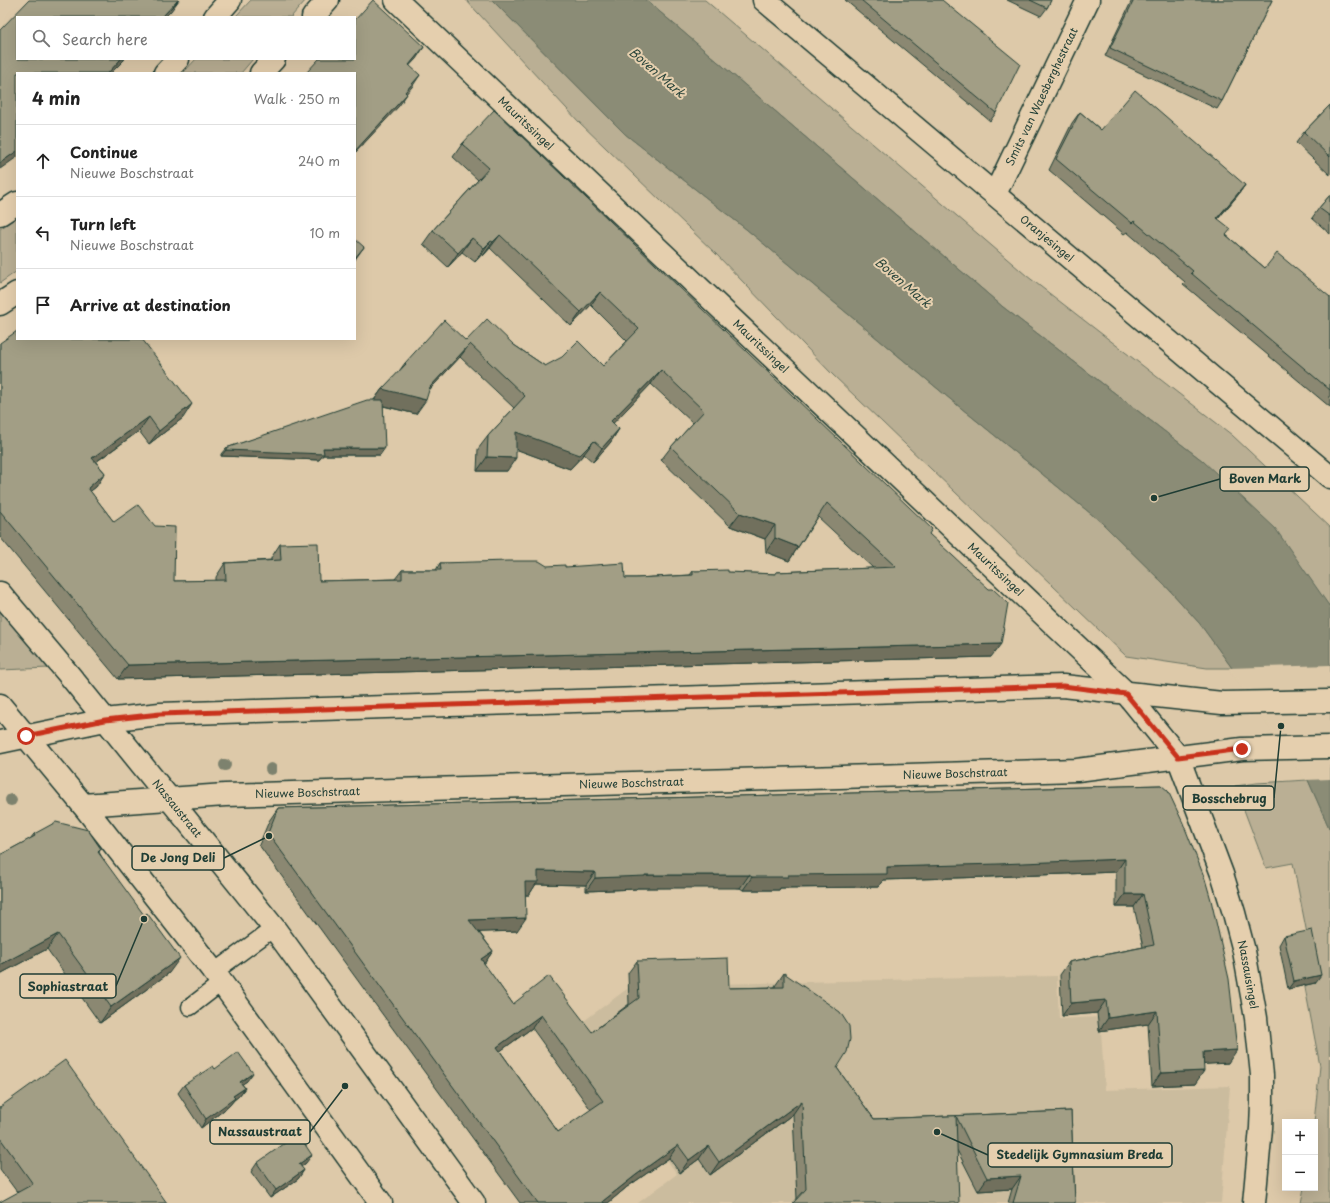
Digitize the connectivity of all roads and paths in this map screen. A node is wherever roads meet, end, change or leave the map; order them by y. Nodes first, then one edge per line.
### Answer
1 (230, 0) edge
2 (328, 0) edge
3 (396, 0) edge
4 (764, 0) edge
5 (1088, 0) edge
6 (216, 16) edge
7 (314, 16) edge
8 (177, 60) edge
9 (273, 60) edge
10 (166, 72) edge
11 (263, 72) edge
12 (995, 194) junction
13 (16, 204) edge
14 (0, 214) edge
15 (16, 294) edge
16 (0, 304) edge
17 (1330, 477) edge
18 (0, 594) edge
19 (1126, 694) junction
20 (1330, 701) edge
21 (0, 705) edge
22 (105, 720) junction
23 (26, 736) junction
24 (0, 742) edge
25 (1330, 747) edge
26 (1178, 757) junction
27 (169, 799) junction
28 (83, 805) junction
29 (274, 928) junction
30 (218, 978) junction
31 (190, 1007) dead end
32 (381, 1203) edge
33 (474, 1203) edge
34 (1254, 1203) edge

1 - 6 street
2 - 7 street
3 - 19 street, Mauritssingel
4 - 12 street, Oranjesingel
5 - 12 street, Smits van Waesberghestraat
8 - 10 street
9 - 11 street
12 - 17 street, Oranjesingel
13 - 14 street
15 - 16 street
18 - 22 street, Nassaustraat
19 - 20 street
19 - 22 street
19 - 26 street
21 - 23 street
22 - 23 street
22 - 27 street, Nassaustraat
23 - 24 street
23 - 28 street
25 - 26 street, Nieuwe Boschstraat
26 - 27 street, Nieuwe Boschstraat
26 - 34 street, Nassausingel
27 - 28 street, Nieuwe Boschstraat
27 - 29 street, Nassaustraat
28 - 30 street
29 - 30 lane
29 - 33 street, Nassaustraat
30 - 31 lane
30 - 32 street

